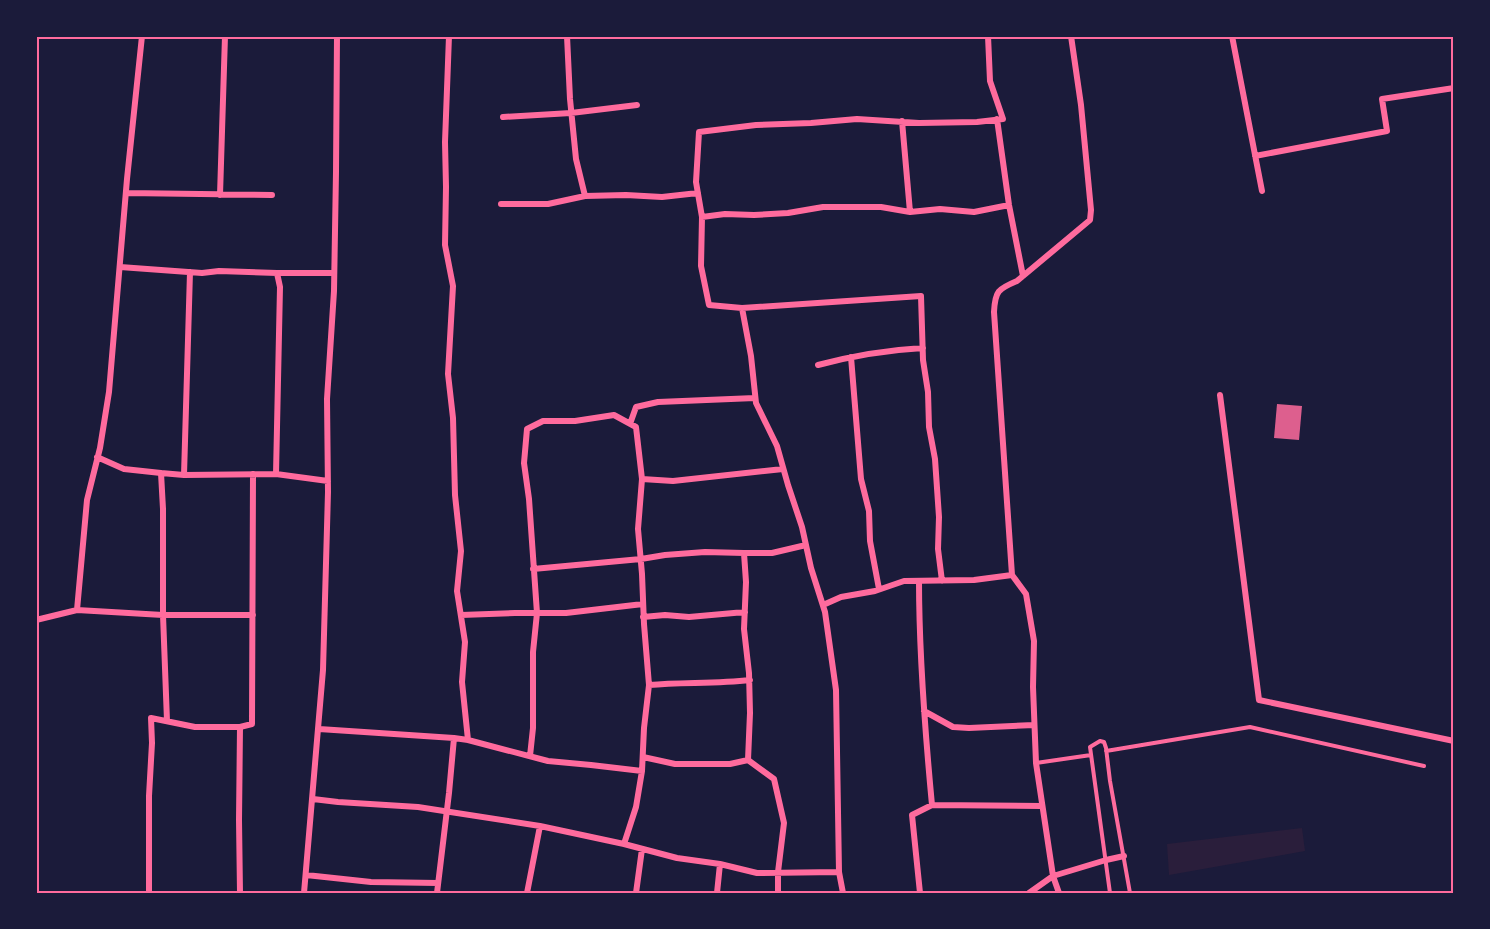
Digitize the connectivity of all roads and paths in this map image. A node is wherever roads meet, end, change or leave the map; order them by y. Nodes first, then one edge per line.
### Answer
1 (142, 36) edge
2 (225, 36) edge
3 (337, 36) edge
4 (449, 36) edge
5 (567, 36) edge
6 (988, 36) edge
7 (1071, 36) edge
8 (1232, 36) edge
9 (1454, 88) edge
10 (637, 105) dead end
11 (572, 113) junction
12 (503, 117) dead end
13 (997, 120) junction
14 (902, 122) junction
15 (1255, 156) junction
16 (1262, 191) dead end
17 (126, 193) junction
18 (698, 193) junction
19 (220, 195) junction
20 (272, 195) dead end
21 (585, 196) junction
22 (501, 204) dead end
23 (1009, 205) junction
24 (909, 212) junction
25 (702, 217) junction
26 (120, 267) junction
27 (190, 272) junction
28 (277, 273) junction
29 (334, 273) junction
30 (1023, 276) junction
31 (742, 308) junction
32 (923, 348) junction
33 (851, 357) junction
34 (818, 365) dead end
35 (1220, 395) dead end
36 (755, 398) junction
37 (630, 424) junction
38 (98, 457) junction
39 (783, 469) junction
40 (161, 473) junction
41 (253, 474) junction
42 (276, 474) junction
43 (184, 475) junction
44 (642, 479) junction
45 (328, 481) junction
46 (806, 545) junction
47 (744, 554) junction
48 (641, 559) junction
49 (533, 569) junction
50 (1012, 575) junction
51 (919, 581) junction
52 (942, 581) junction
53 (879, 589) junction
54 (643, 604) junction
55 (823, 605) junction
56 (78, 610) junction
57 (745, 612) junction
58 (537, 613) junction
59 (163, 615) junction
60 (253, 615) junction
61 (461, 615) junction
62 (643, 617) junction
63 (36, 620) edge
64 (750, 680) junction
65 (649, 686) junction
66 (924, 711) junction
67 (167, 721) junction
68 (1034, 724) junction
69 (240, 727) junction
70 (319, 729) junction
71 (454, 738) junction
72 (468, 740) junction
73 (1454, 741) edge
74 (1106, 751) junction
75 (530, 756) junction
76 (1091, 756) junction
77 (643, 757) junction
78 (748, 760) junction
79 (1036, 763) junction
80 (1424, 766) dead end
81 (642, 771) junction
82 (313, 799) junction
83 (932, 805) junction
84 (1042, 806) junction
85 (447, 811) junction
86 (540, 826) junction
87 (624, 844) junction
88 (642, 849) junction
89 (1124, 856) junction
90 (1106, 860) junction
91 (720, 864) junction
92 (778, 872) junction
93 (839, 872) junction
94 (306, 875) junction
95 (1053, 876) junction
96 (438, 883) junction
97 (149, 893) edge
98 (240, 893) edge
99 (304, 893) edge
100 (437, 893) edge
101 (527, 893) edge
102 (636, 893) edge
103 (717, 893) edge
104 (778, 893) edge
105 (843, 893) edge
106 (920, 893) edge
107 (1029, 893) edge
108 (1059, 893) edge
109 (1110, 893) edge
110 (1130, 893) edge

1 - 17 street
2 - 19 street
3 - 29 street
4 - 61 street
5 - 11 street
6 - 13 street
7 - 30 street
8 - 15 street
9 - 15 street
10 - 11 street
11 - 12 street
11 - 21 street
13 - 14 street
13 - 23 street
14 - 18 street
14 - 24 street
15 - 16 street
17 - 19 street
17 - 26 street
18 - 21 street
18 - 25 street
19 - 20 street
21 - 22 street
23 - 24 street
23 - 30 street
24 - 25 street
25 - 31 street
26 - 27 street
26 - 38 street
27 - 28 street
27 - 43 street
28 - 29 street
28 - 42 street
29 - 45 street
30 - 50 street
31 - 32 street
31 - 36 street
32 - 33 street
32 - 52 street
33 - 34 street
33 - 53 street
35 - 73 street
36 - 37 street
36 - 39 street
37 - 44 street
37 - 49 street
38 - 40 street
38 - 56 street
39 - 44 street
39 - 46 street
40 - 43 street
40 - 59 street
41 - 42 street
41 - 43 street
41 - 60 street
42 - 45 street
44 - 48 street
45 - 70 street
46 - 47 street
46 - 55 street
47 - 48 street
47 - 57 street
48 - 49 street
48 - 54 street
49 - 58 street
50 - 52 street
50 - 68 street
51 - 52 street
51 - 53 street
51 - 66 street
53 - 55 street
54 - 58 street
54 - 62 street
55 - 93 street
56 - 59 street
56 - 63 street
57 - 62 street
57 - 64 street
58 - 61 street
58 - 75 street
59 - 60 street
59 - 67 street
60 - 69 street
61 - 72 street
62 - 65 street
64 - 65 street
64 - 78 street
65 - 77 street
66 - 68 street
66 - 83 street
67 - 69 street
67 - 97 street
68 - 79 street
69 - 98 street
70 - 71 street
70 - 82 street
71 - 72 street
71 - 85 street
72 - 75 street
74 - 76 lane
74 - 80 lane
74 - 89 lane
75 - 81 street
76 - 79 lane
76 - 90 lane
77 - 78 street
77 - 81 street
78 - 92 street
79 - 84 street
81 - 87 street
82 - 85 street
82 - 94 street
83 - 84 street
83 - 106 street
84 - 95 street
85 - 86 street
85 - 96 street
86 - 87 street
86 - 101 street
87 - 88 street
88 - 91 street
88 - 102 street
89 - 90 street
89 - 110 lane
90 - 95 street
90 - 109 lane
91 - 92 street
91 - 103 street
92 - 93 street
92 - 104 street
93 - 105 street
94 - 96 street
94 - 99 street
95 - 107 street
95 - 108 street
96 - 100 street

